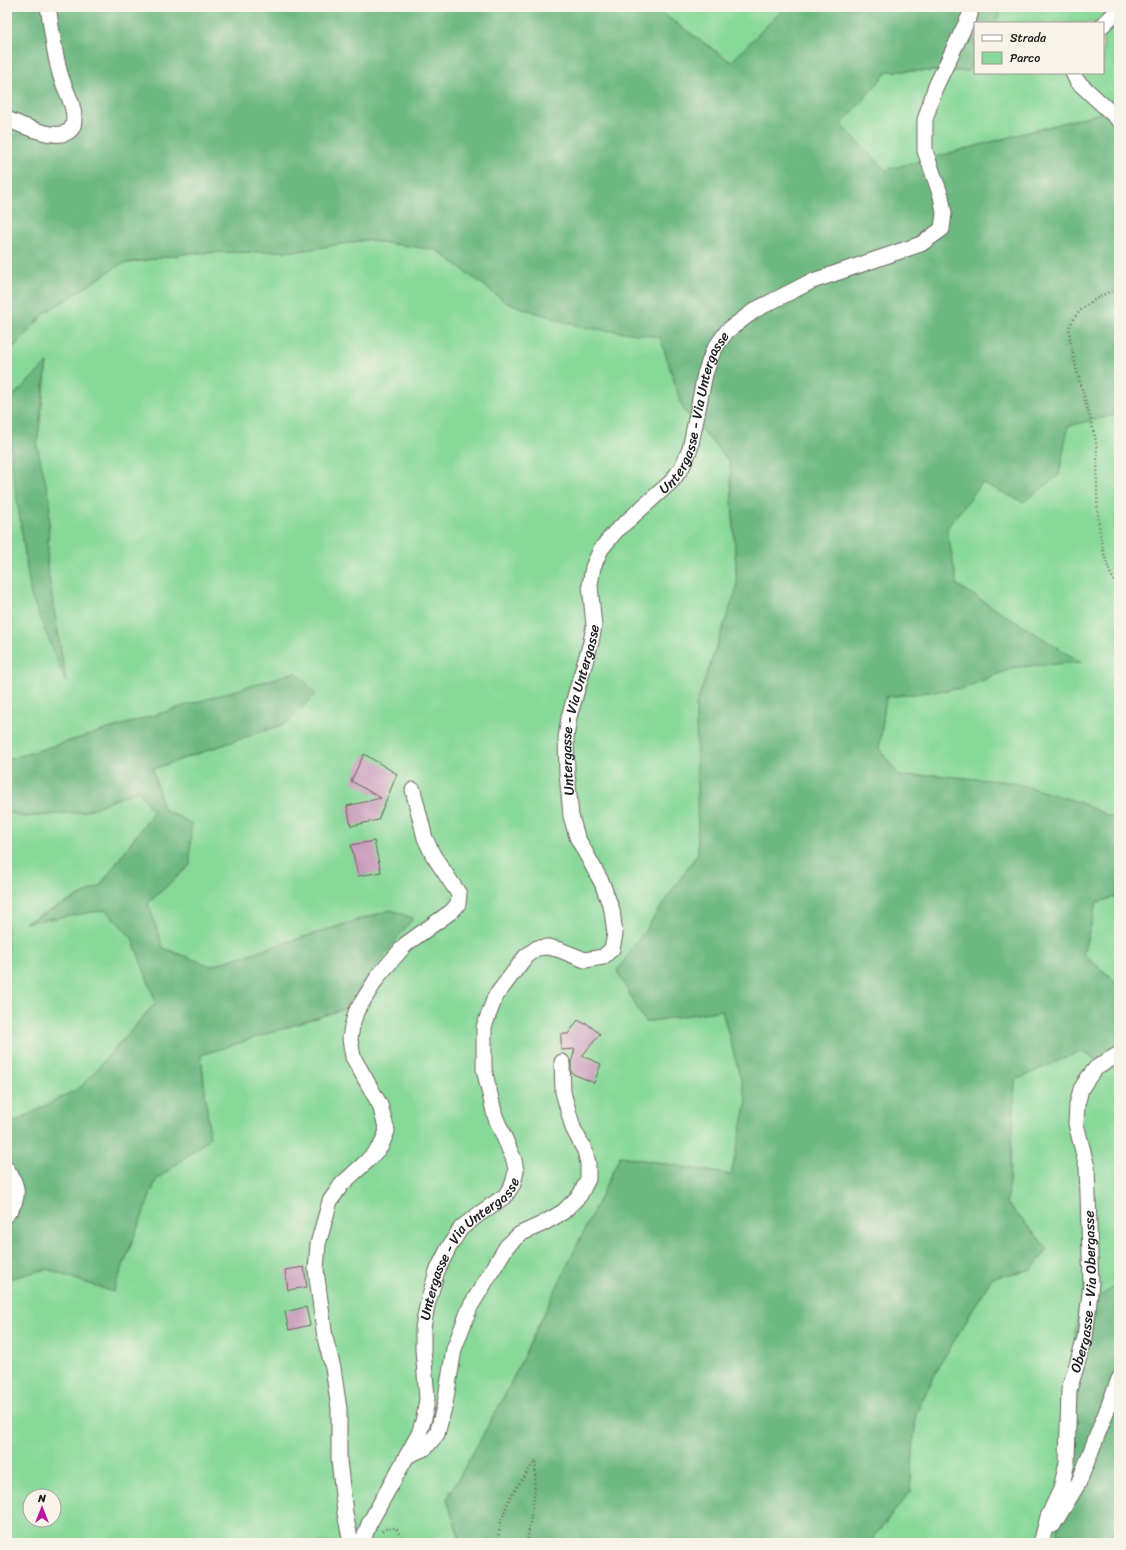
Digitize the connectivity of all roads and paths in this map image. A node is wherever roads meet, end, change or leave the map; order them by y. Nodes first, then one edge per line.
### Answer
1 (48, 7) edge
2 (970, 7) edge
3 (1119, 10) edge
4 (1104, 24) edge
5 (1074, 74) edge
6 (7, 119) edge
7 (1119, 120) edge
8 (1119, 287) edge
9 (1119, 588) edge
10 (412, 790) dead end
11 (1119, 1054) edge
12 (562, 1062) dead end
13 (7, 1169) edge
14 (7, 1214) edge
15 (1119, 1379) edge
16 (407, 1456) junction
17 (380, 1532) dead end
18 (350, 1543) edge
19 (362, 1543) edge
20 (404, 1543) edge
21 (497, 1543) edge
22 (527, 1543) edge
23 (1042, 1543) edge

1 - 6 street
2 - 16 street, Untergasse - Via Untergasse
3 - 4 street
5 - 7 street
8 - 9 path
10 - 18 street
11 - 23 street, Obergasse - Via Obergasse
12 - 16 street
13 - 14 street
15 - 23 street, Obergasse - Via Obergasse
16 - 19 street, Untergasse - Via Untergasse
17 - 20 path
21 - 22 path

